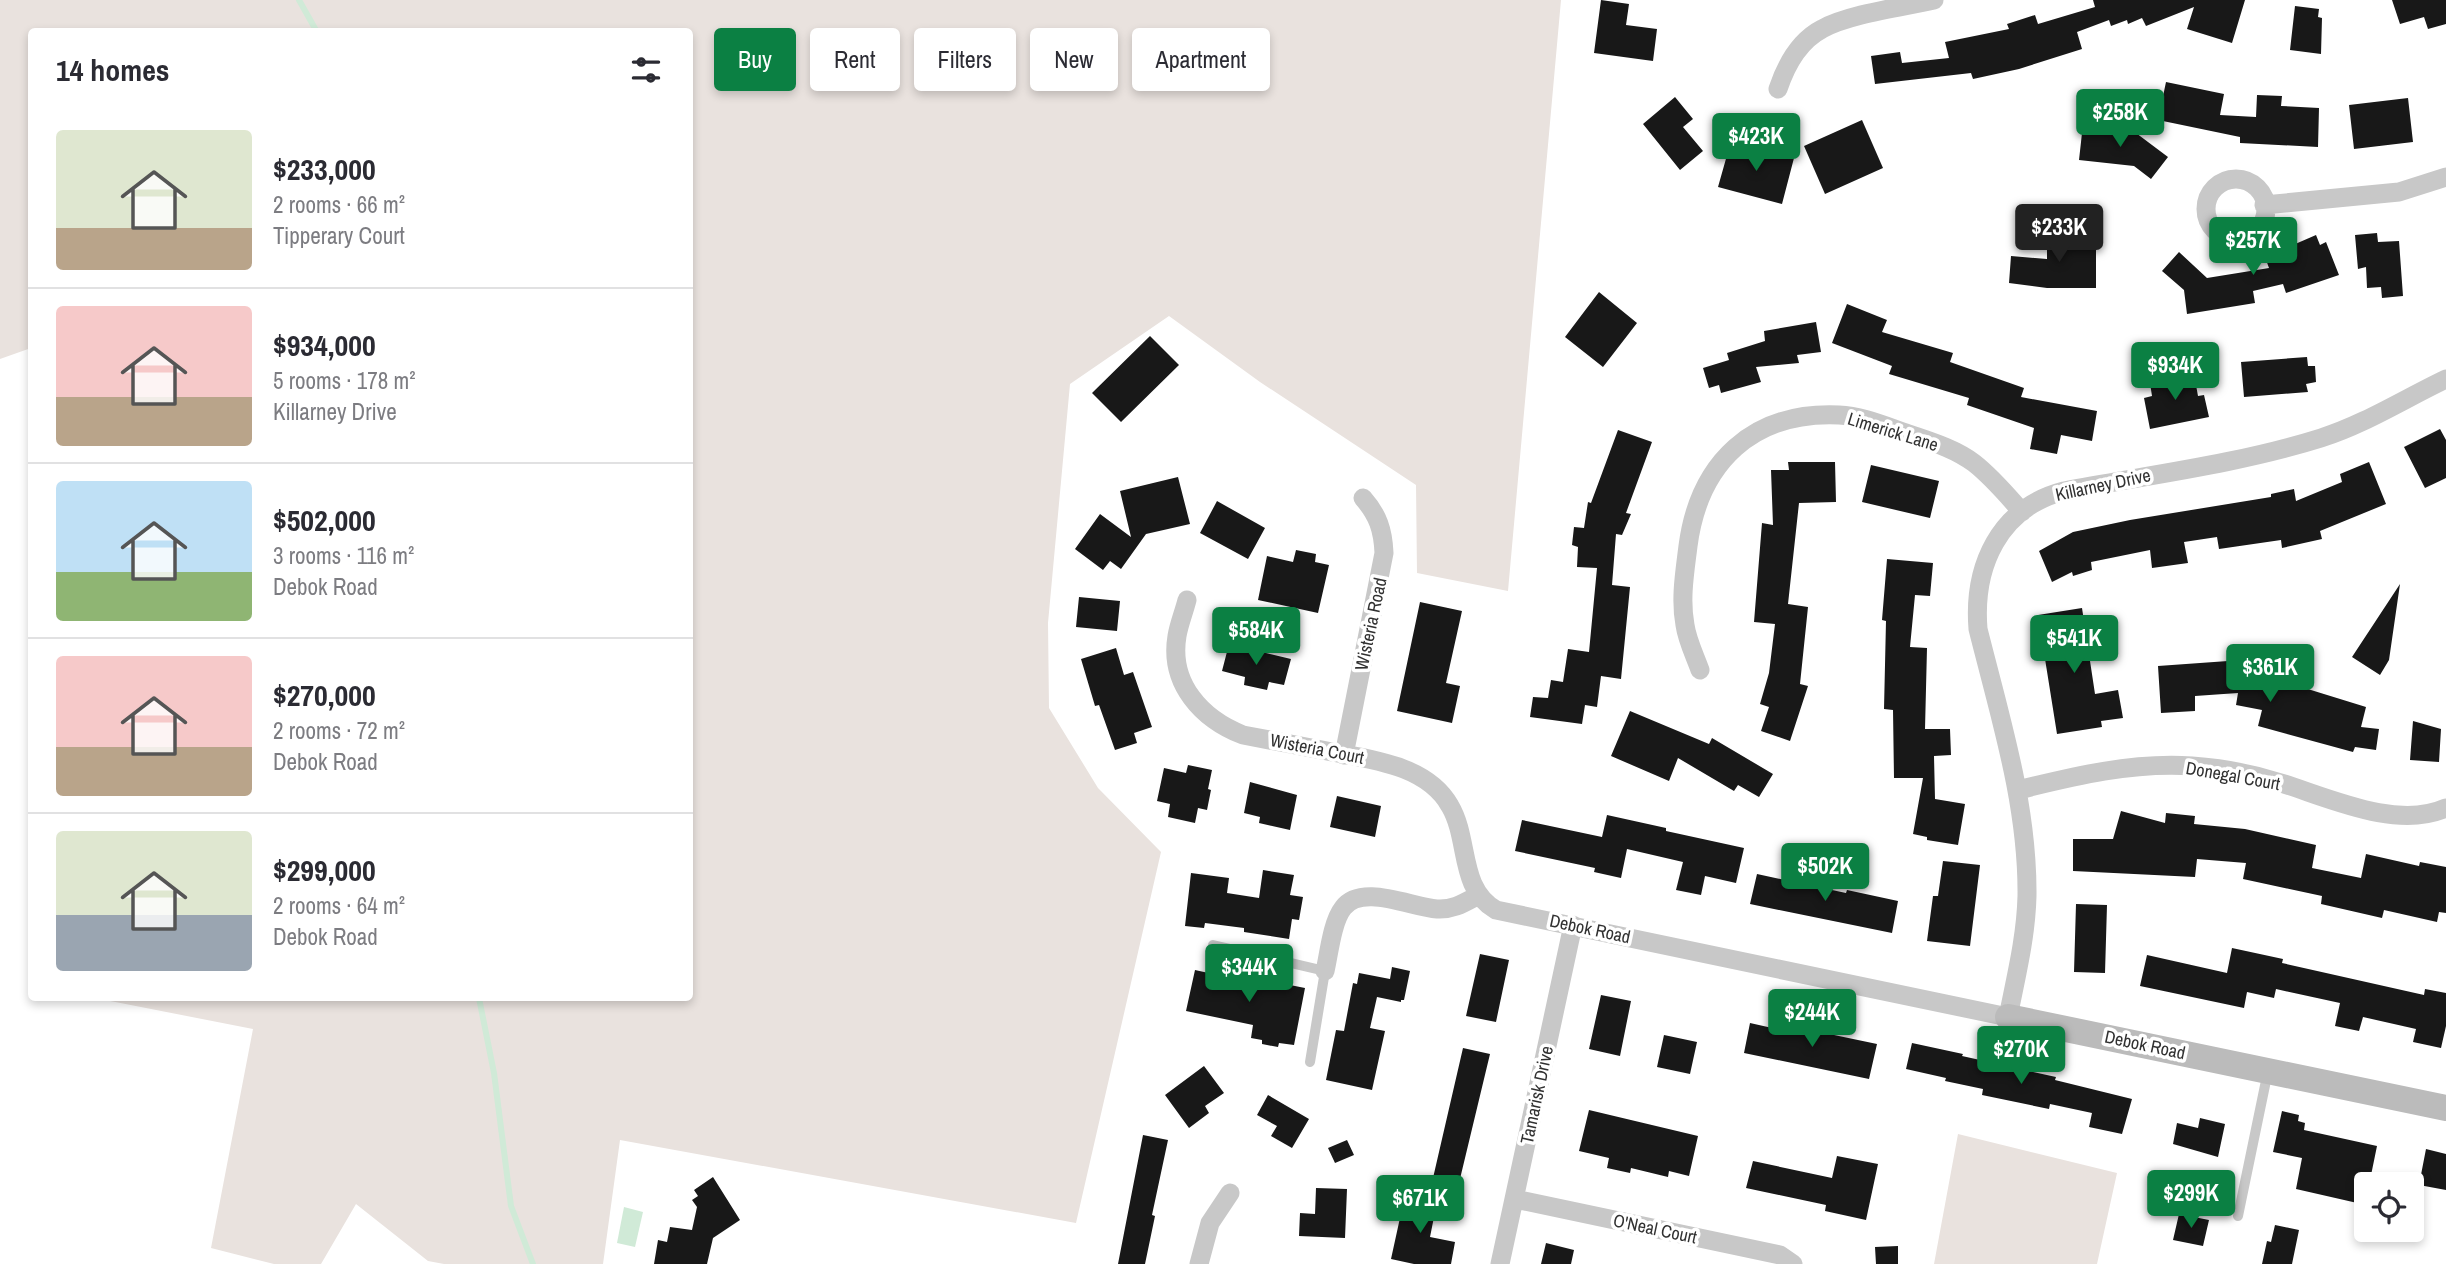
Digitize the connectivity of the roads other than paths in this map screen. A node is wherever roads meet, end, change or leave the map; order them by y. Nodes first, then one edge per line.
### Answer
1 (1934, 0) edge
2 (1778, 89) dead end
3 (2446, 177) edge
4 (2264, 205) dead end
5 (2446, 379) edge
6 (1363, 498) dead end
7 (2022, 512) junction
8 (1187, 600) dead end
9 (1700, 670) dead end
10 (1344, 754) junction
11 (2018, 789) junction
12 (2446, 808) edge
13 (1478, 896) junction
14 (1573, 925) junction
15 (1213, 945) dead end
16 (1325, 971) junction
17 (2008, 1017) junction
18 (1310, 1062) dead end
19 (2268, 1070) junction
20 (2446, 1108) edge
21 (1230, 1193) dead end
22 (1515, 1199) junction
23 (2238, 1216) dead end
24 (1199, 1264) edge
25 (1500, 1264) edge
26 (1793, 1264) edge

1 - 2 street
3 - 4 street
5 - 7 street, Killarney Drive
6 - 10 street, Wisteria Road
7 - 9 street, Limerick Lane
7 - 11 street, Killarney Drive
8 - 10 street, Wisteria Court
10 - 13 street, Wisteria Court
11 - 12 street, Donegal Court
11 - 17 street, Killarney Drive
13 - 14 street, Debok Road
13 - 16 street
14 - 17 street, Debok Road
14 - 22 street, Tamarisk Drive
15 - 16 lane
16 - 18 lane
17 - 19 street, Debok Road
19 - 20 street, Debok Road
19 - 23 lane
21 - 24 street
22 - 25 street, Tamarisk Drive
22 - 26 street, O'Neal Court

